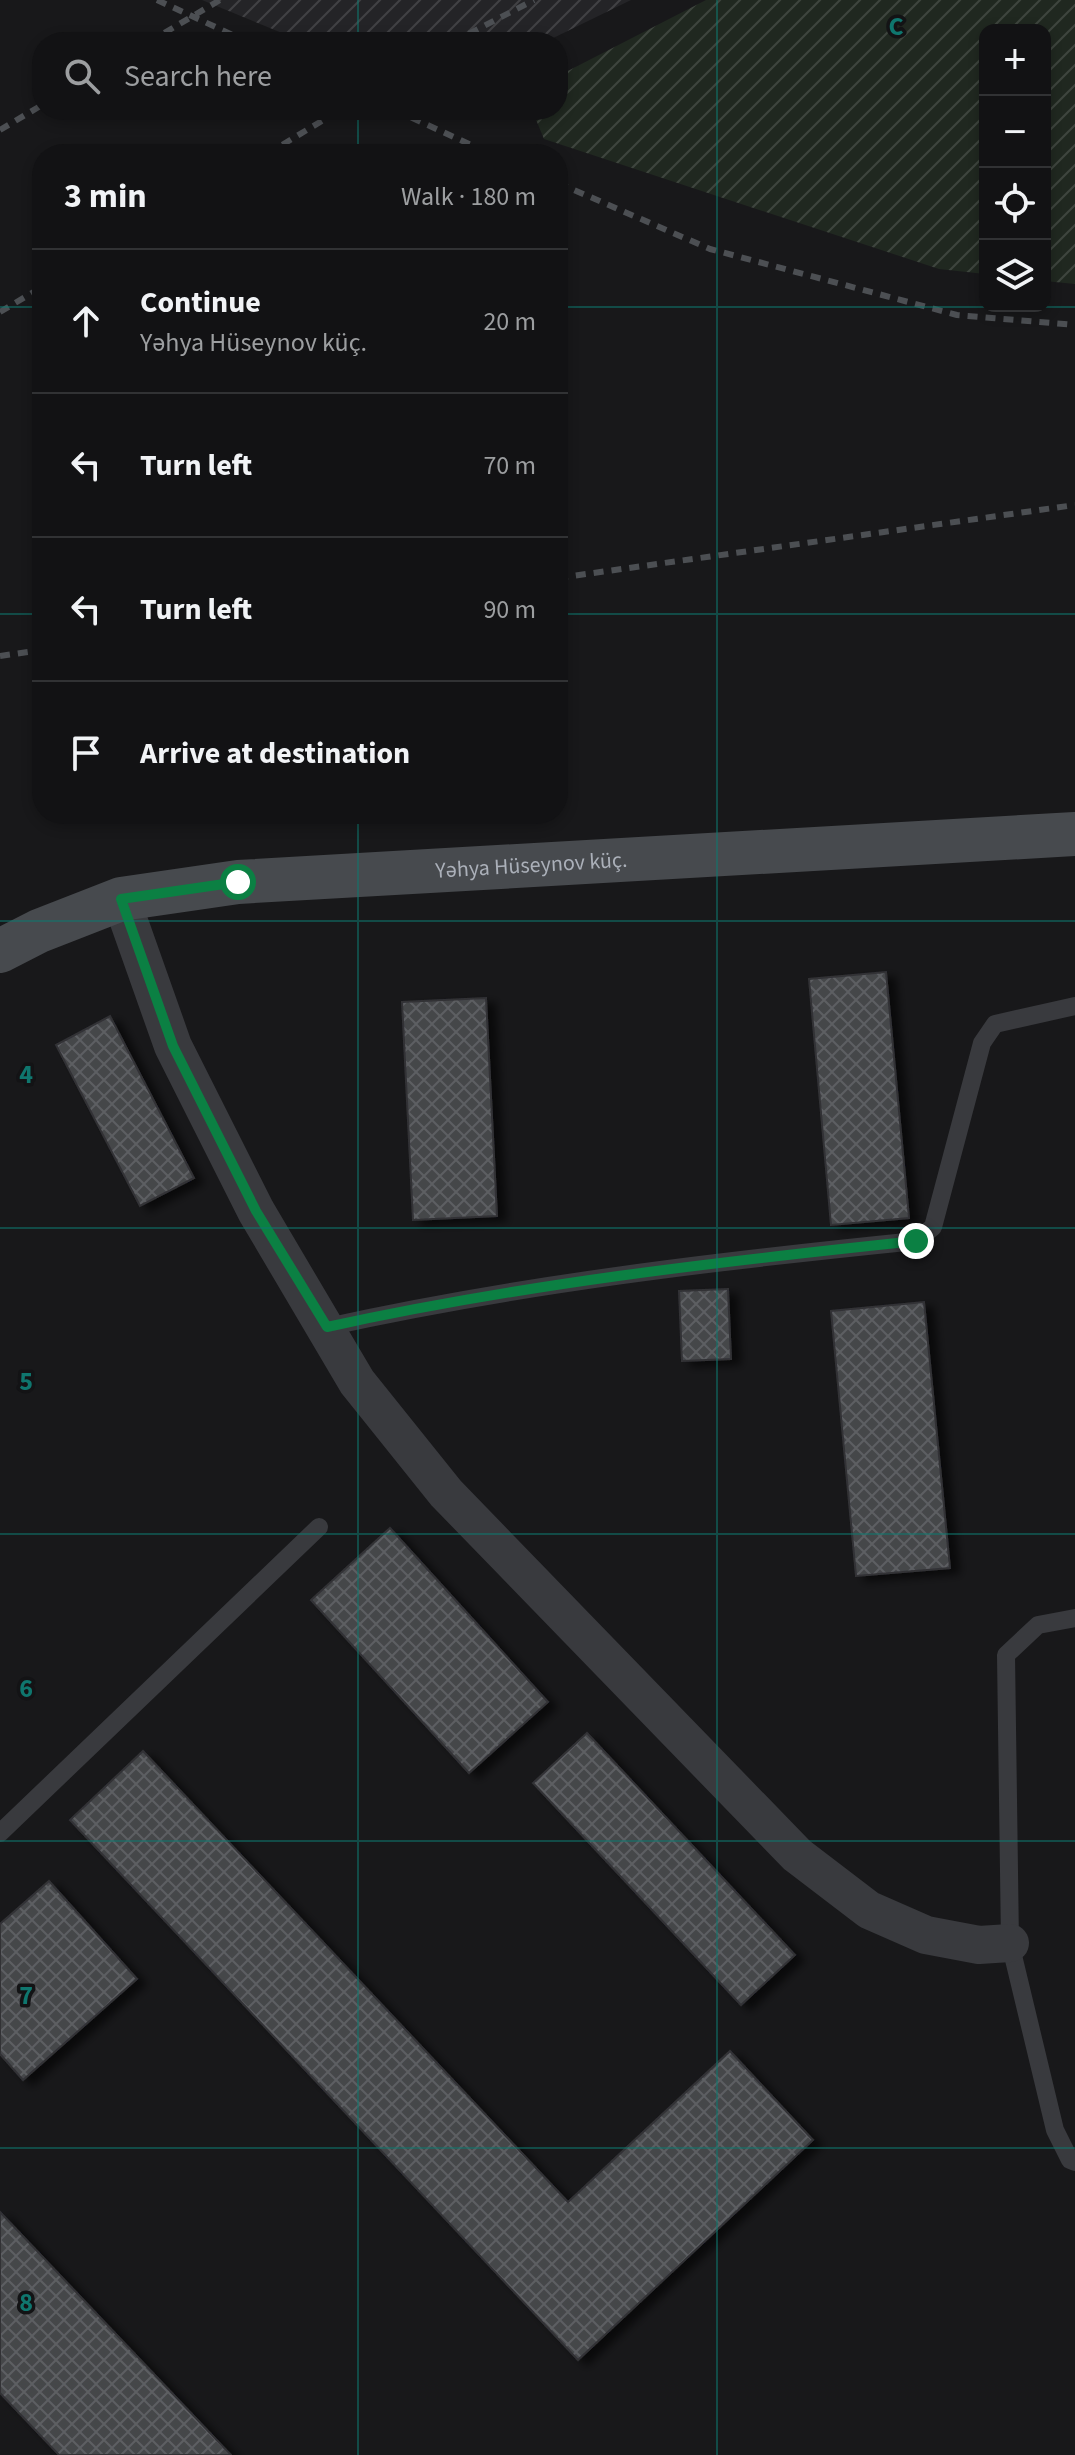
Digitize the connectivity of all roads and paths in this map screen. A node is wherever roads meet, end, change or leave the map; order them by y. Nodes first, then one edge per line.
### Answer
1 (1075, 834) edge
2 (121, 899) junction
3 (0, 951) edge
4 (1075, 1006) edge
5 (327, 1327) junction
6 (319, 1527) dead end
7 (1075, 1618) edge
8 (0, 1833) edge
9 (1010, 1943) junction
10 (1075, 2162) edge

1 - 2 street, Yəhya Hüseynov küç.
2 - 3 street, Yəhya Hüseynov küç.
2 - 5 street
4 - 5 lane
5 - 9 street
6 - 8 lane
7 - 9 lane
9 - 10 lane

